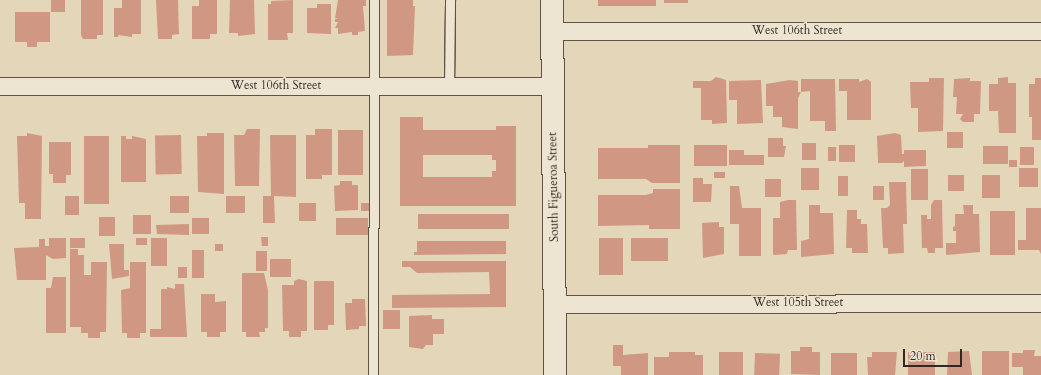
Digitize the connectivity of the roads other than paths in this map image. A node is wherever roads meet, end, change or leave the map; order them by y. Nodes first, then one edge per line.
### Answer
1 (374, 0) edge
2 (450, 0) edge
3 (552, 0) edge
4 (552, 31) junction
5 (1041, 31) edge
6 (0, 86) edge
7 (373, 86) junction
8 (449, 86) junction
9 (553, 86) junction
10 (1041, 303) edge
11 (555, 304) junction
12 (373, 375) edge
13 (555, 375) edge

1 - 7 lane
2 - 8 lane
3 - 4 main road, South Figueroa Street
4 - 5 street, West 106th Street
4 - 9 main road, South Figueroa Street
6 - 7 street, West 106th Street
7 - 8 street, West 106th Street
7 - 12 lane
8 - 9 street, West 106th Street
9 - 11 main road, South Figueroa Street
10 - 11 street, West 105th Street
11 - 13 main road, South Figueroa Street

